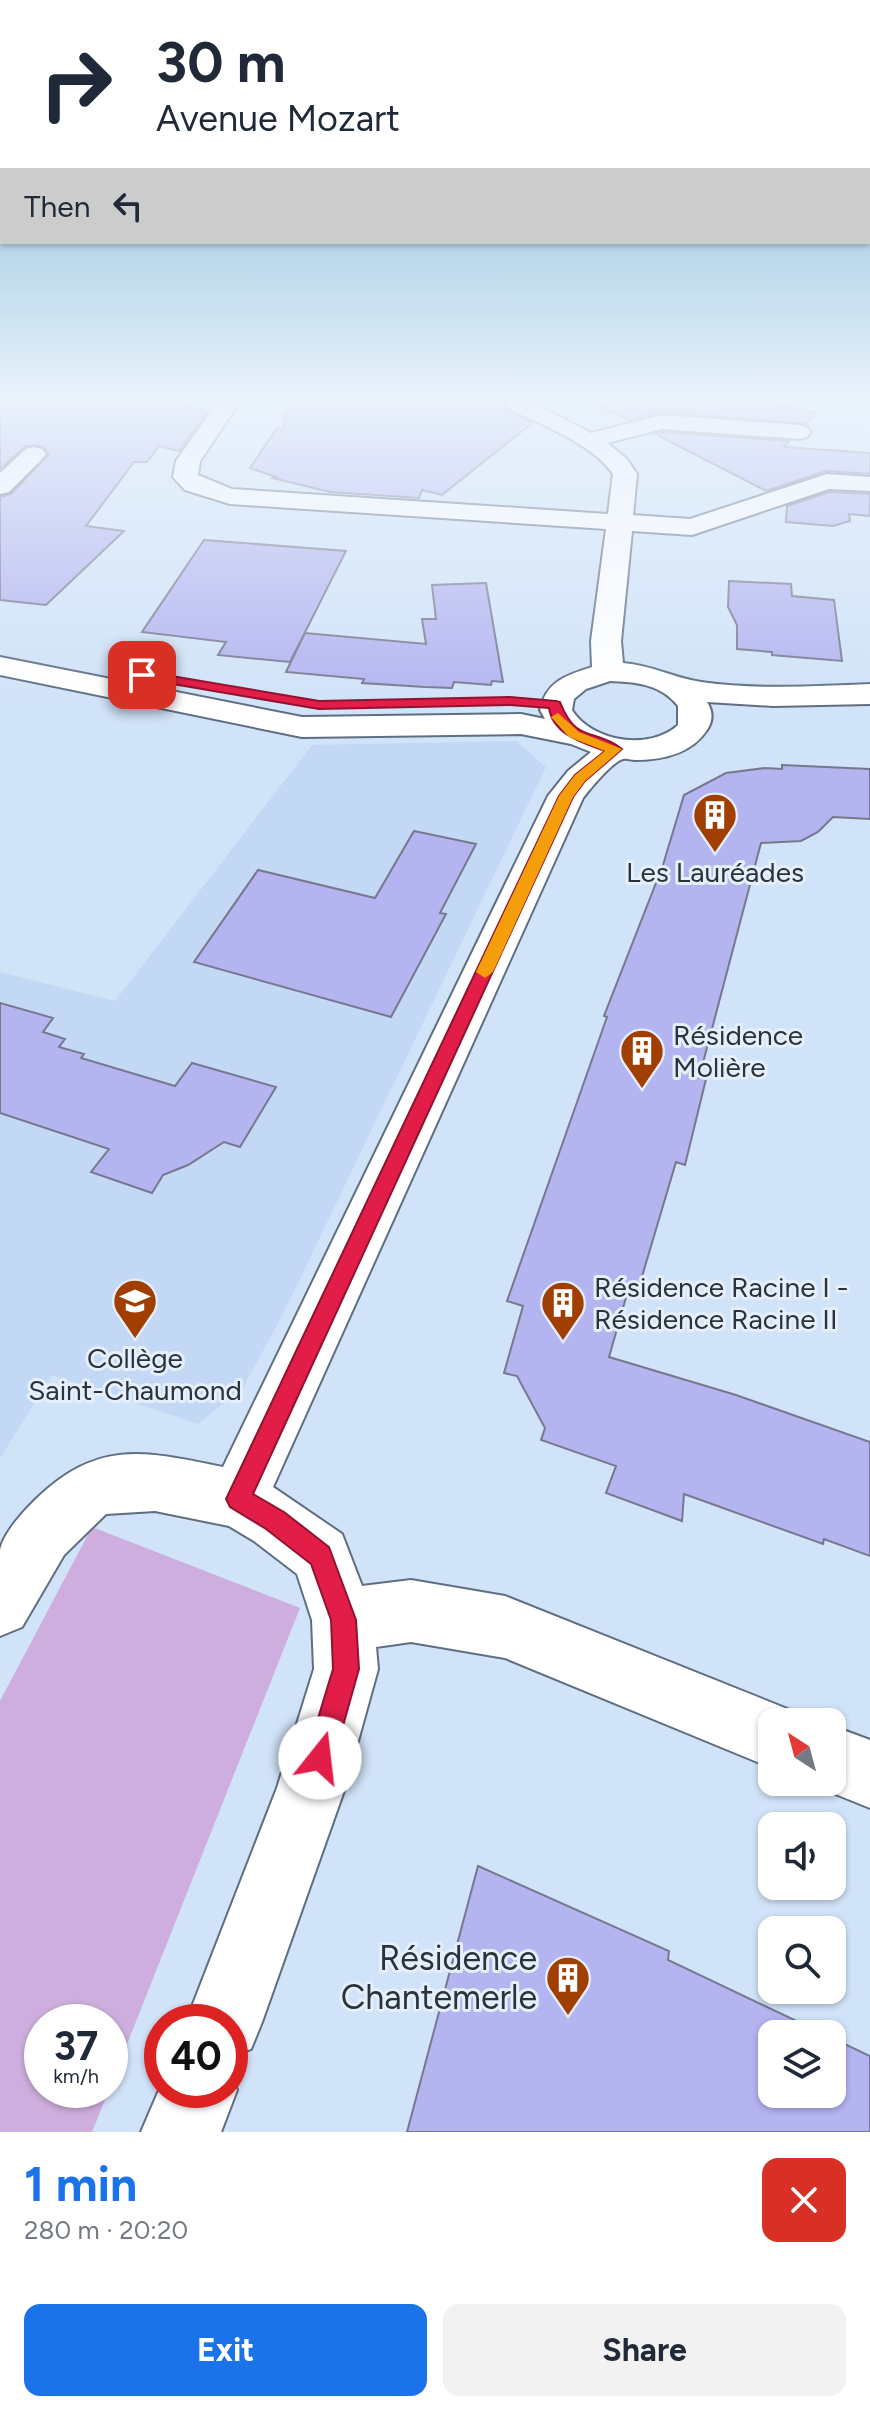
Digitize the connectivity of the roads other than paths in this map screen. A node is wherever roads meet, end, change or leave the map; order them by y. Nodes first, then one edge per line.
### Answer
1 (331, 502) edge
2 (622, 502) edge
3 (764, 502) edge
4 (620, 521) junction
5 (0, 650) edge
6 (0, 666) edge
7 (608, 672) junction
8 (677, 687) junction
9 (870, 694) edge
10 (556, 705) junction
11 (870, 717) edge
12 (698, 718) junction
13 (574, 735) junction
14 (615, 749) junction
15 (238, 1499) junction
16 (0, 1605) edge
17 (343, 1620) junction
18 (758, 1729) edge
19 (846, 1765) edge
20 (870, 1774) edge
21 (231, 2004) edge
22 (191, 2108) edge
23 (181, 2132) edge

1 - 4 street
2 - 4 street
3 - 4 street
4 - 7 street
5 - 10 street
6 - 13 street
7 - 8 street
7 - 10 street
8 - 9 street
8 - 12 street
10 - 13 street
11 - 12 street
12 - 14 street
13 - 14 street
14 - 15 street
15 - 16 street
15 - 17 street
17 - 18 street
17 - 21 street
19 - 20 street
22 - 23 street

